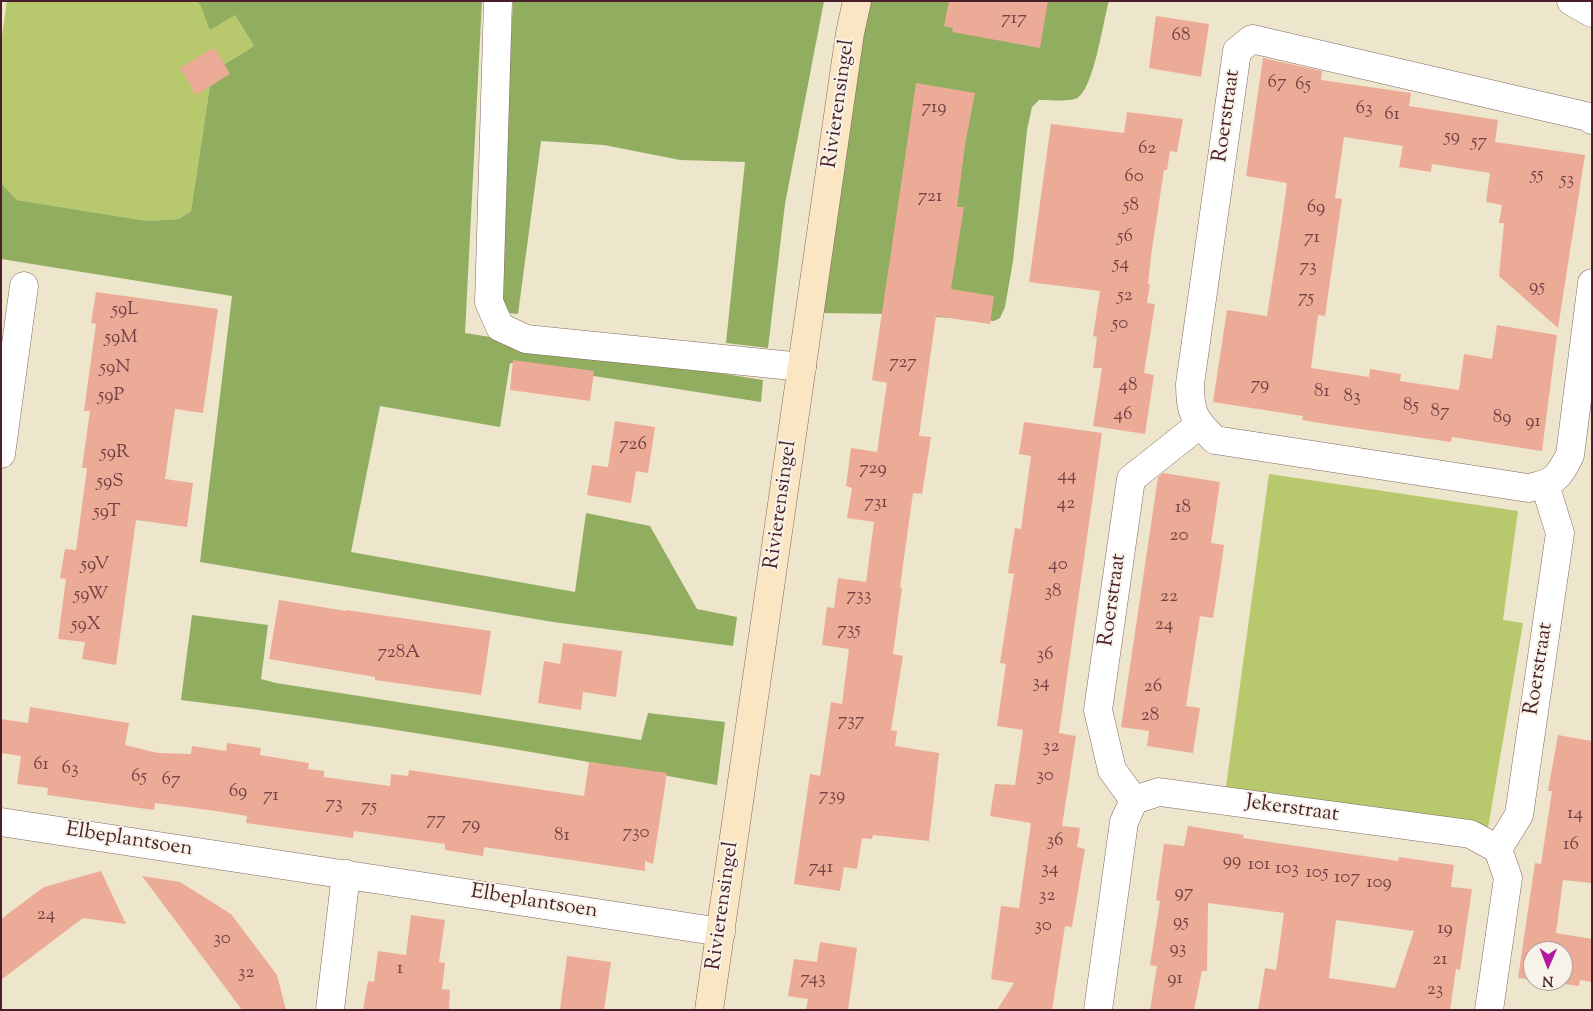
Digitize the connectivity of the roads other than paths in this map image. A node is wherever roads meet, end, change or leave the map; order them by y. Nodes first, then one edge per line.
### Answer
1 (498, 1) edge
2 (857, 1) edge
3 (1570, 1) edge
4 (1592, 13) edge
5 (1592, 120) edge
6 (24, 286) dead end
7 (1591, 294) edge
8 (802, 367) junction
9 (1199, 425) junction
10 (1, 454) edge
11 (1545, 485) junction
12 (1134, 800) junction
13 (1, 822) edge
14 (1498, 849) junction
15 (346, 874) junction
16 (721, 932) junction
17 (330, 1010) edge
18 (709, 1010) edge
19 (1098, 1010) edge
20 (1489, 1010) edge

1 - 8 street
2 - 8 street, Rivierensingel
3 - 4 street
5 - 9 street, Roerstraat
6 - 10 street
7 - 11 street
8 - 16 street, Rivierensingel
9 - 11 street, Roerstraat
9 - 12 street, Roerstraat
11 - 14 street, Roerstraat
12 - 14 street, Jekerstraat
12 - 19 street
13 - 15 street, Elbeplantsoen
14 - 20 street
15 - 16 street, Elbeplantsoen
15 - 17 street
16 - 18 street, Rivierensingel

